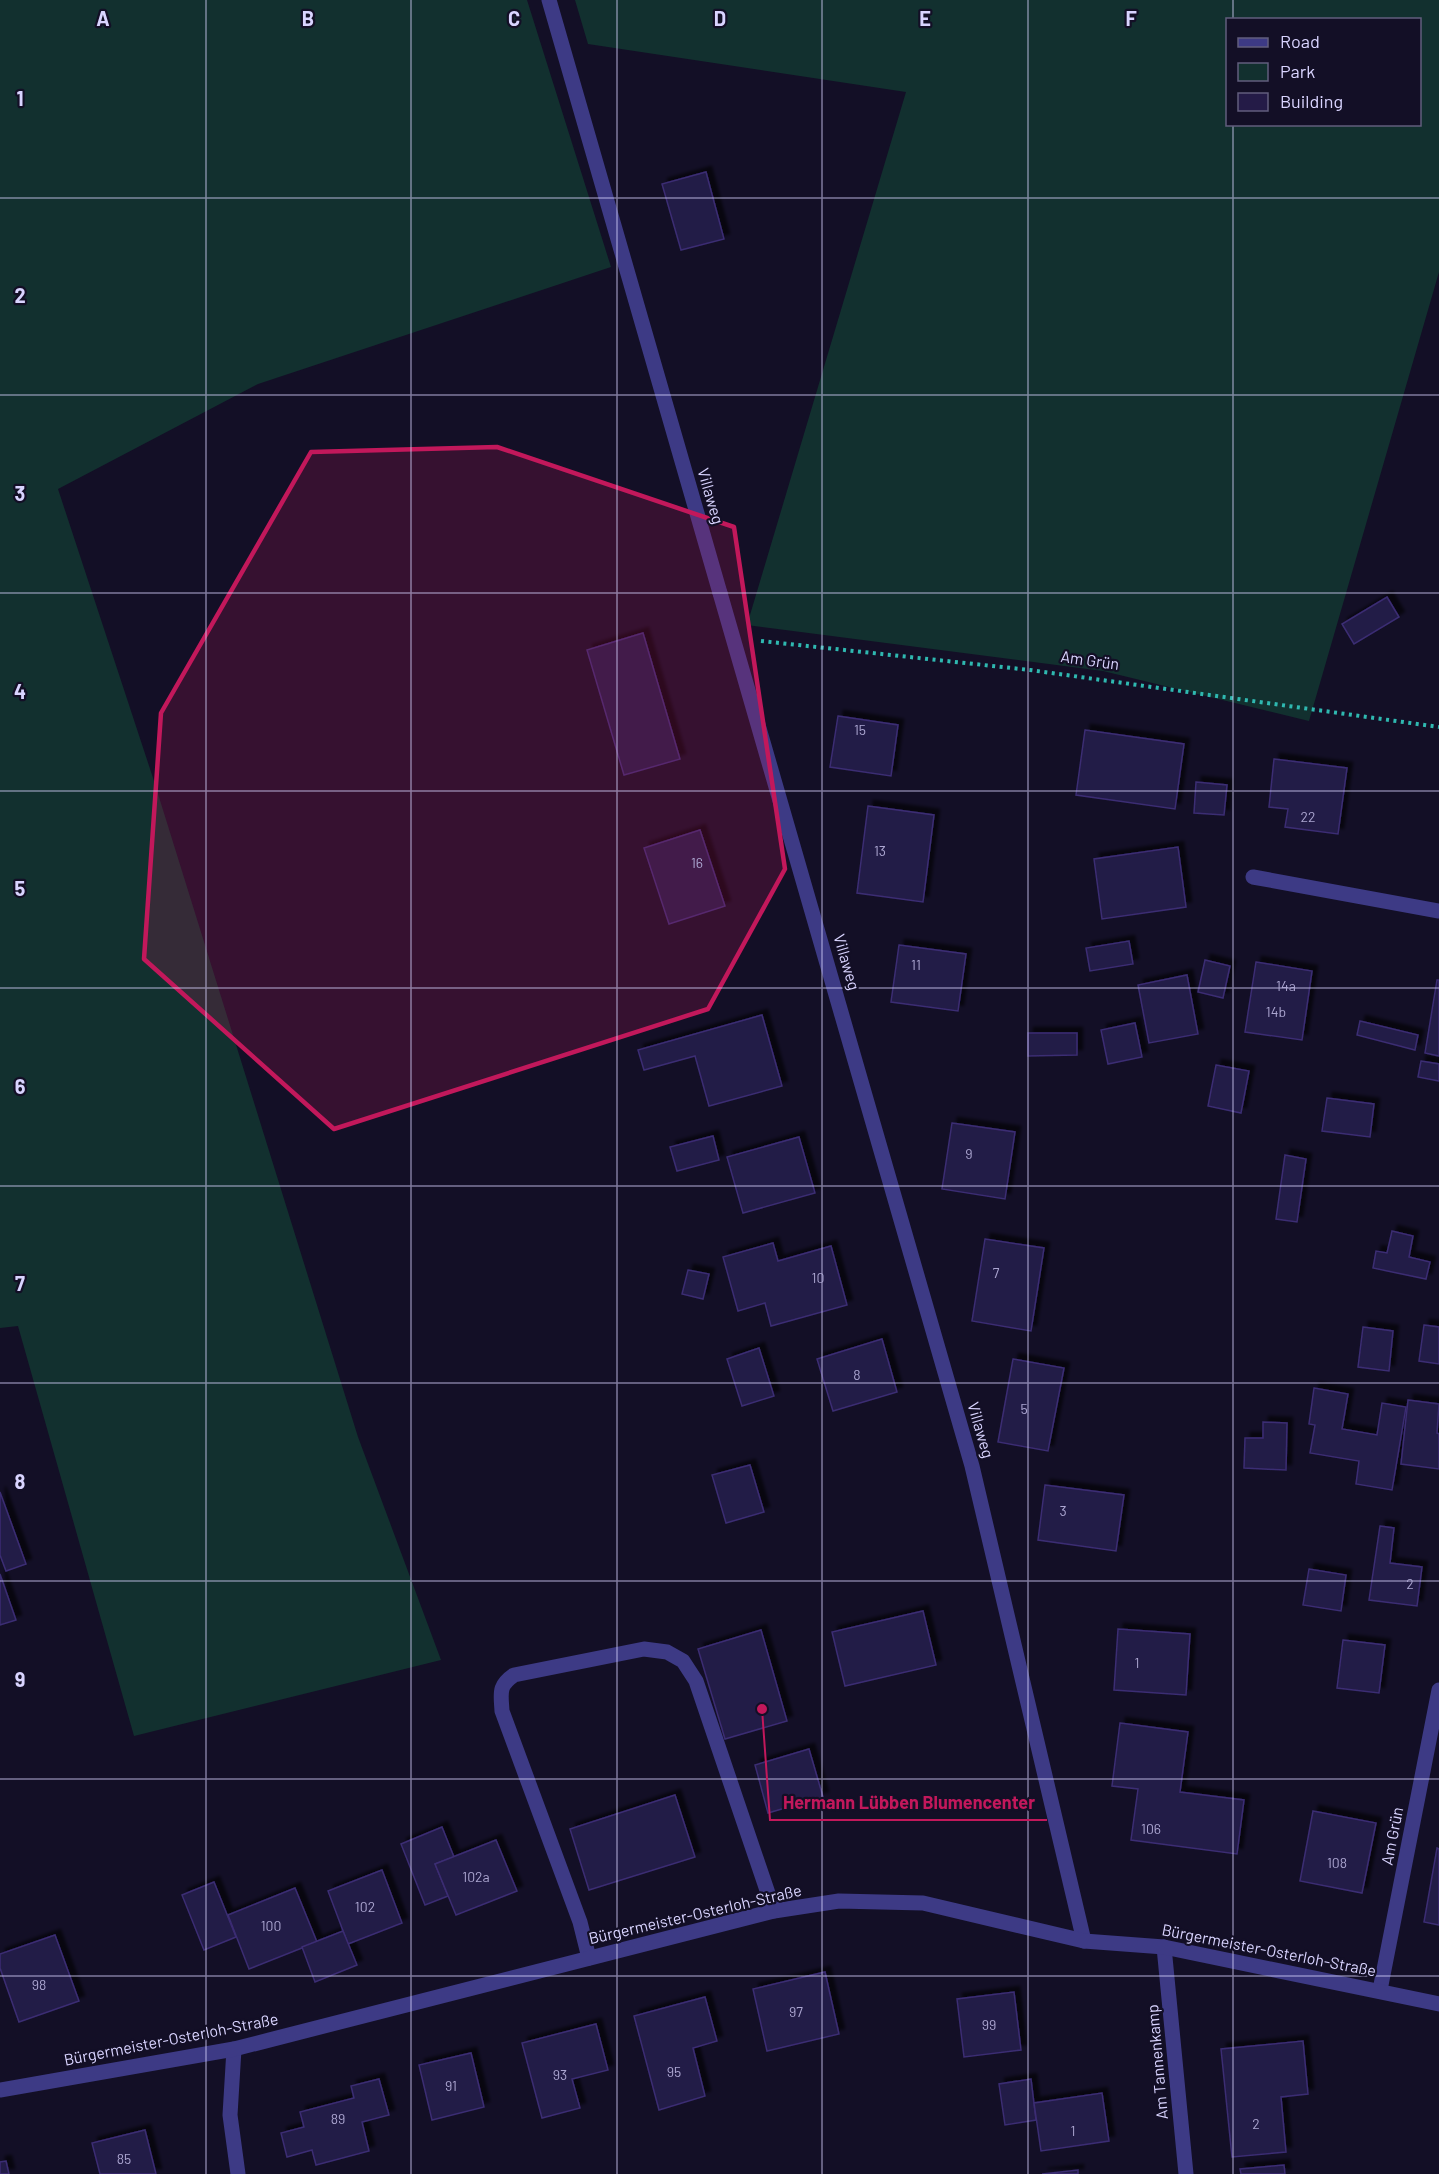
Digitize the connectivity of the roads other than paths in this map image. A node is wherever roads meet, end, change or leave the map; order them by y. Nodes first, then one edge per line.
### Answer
1 (549, 0) edge
2 (1252, 877) dead end
3 (1439, 910) edge
4 (1439, 1690) edge
5 (774, 1911) junction
6 (1084, 1941) junction
7 (1164, 1947) junction
8 (589, 1958) junction
9 (1380, 1990) junction
10 (1439, 2004) edge
11 (234, 2049) junction
12 (0, 2090) edge
13 (238, 2174) edge
14 (1186, 2174) edge

1 - 6 street, Villaweg
2 - 3 street
4 - 9 street, Am Grün
5 - 6 street, Bürgermeister-Osterloh-Straße
5 - 8 street, Bürgermeister-Osterloh-Straße
5 - 8 street
6 - 7 street, Bürgermeister-Osterloh-Straße
7 - 9 street, Bürgermeister-Osterloh-Straße
7 - 14 street, Am Tannenkamp
8 - 11 street, Bürgermeister-Osterloh-Straße
9 - 10 street, Bürgermeister-Osterloh-Straße
11 - 12 street, Bürgermeister-Osterloh-Straße
11 - 13 street

